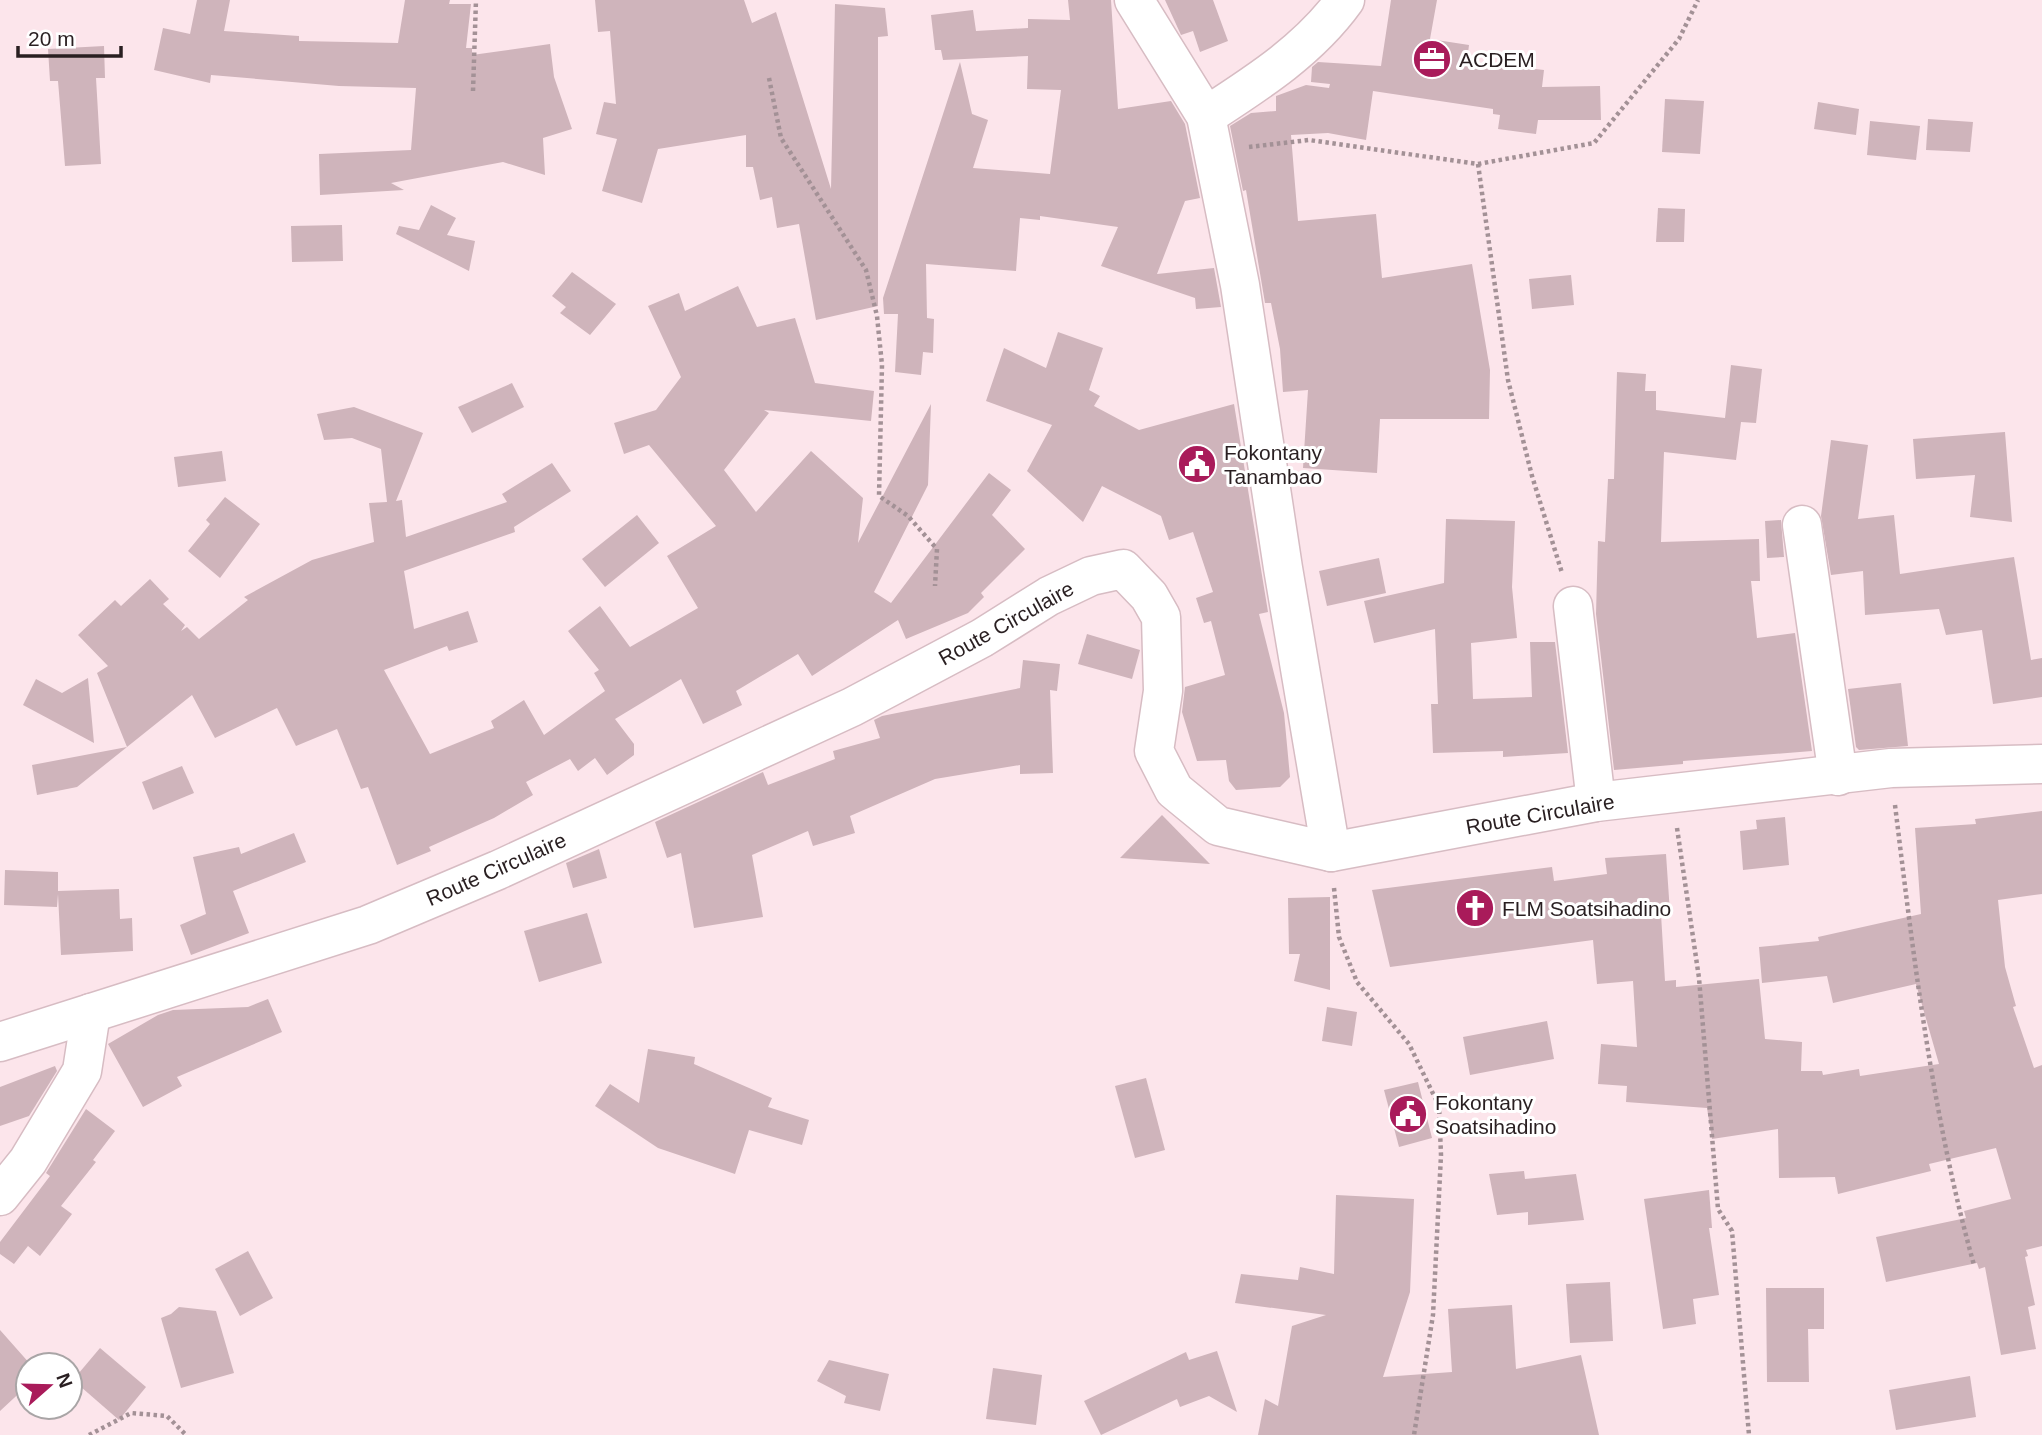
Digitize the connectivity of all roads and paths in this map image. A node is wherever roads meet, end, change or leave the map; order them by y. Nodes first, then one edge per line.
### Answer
1 (476, 0) edge
2 (1134, 0) edge
3 (1345, 0) edge
4 (1698, 0) edge
5 (769, 78) dead end
6 (473, 91) dead end
7 (1209, 134) junction
8 (1478, 164) junction
9 (1802, 525) dead end
10 (935, 586) dead end
11 (1573, 607) joint
12 (2042, 764) edge
13 (1891, 768) junction
14 (1838, 775) junction
15 (1672, 793) junction
16 (1596, 802) junction
17 (1331, 852) junction
18 (91, 1013) junction
19 (0, 1042) edge
20 (0, 1196) edge
21 (1974, 1265) dead end
22 (89, 1435) edge
23 (186, 1435) edge
24 (1414, 1435) edge
25 (1749, 1435) edge

1 - 6 path
2 - 7 street
3 - 7 street
4 - 8 path
5 - 10 path
7 - 8 path
7 - 17 street
8 - 11 path
9 - 14 street
11 - 16 street
12 - 13 street, Route Circulaire
13 - 14 street, Route Circulaire
13 - 21 path
14 - 15 street, Route Circulaire
15 - 16 street, Route Circulaire
15 - 25 path
16 - 17 street, Route Circulaire
17 - 18 street, Route Circulaire
17 - 24 path
18 - 19 street, Route Circulaire
18 - 20 street
22 - 23 path

